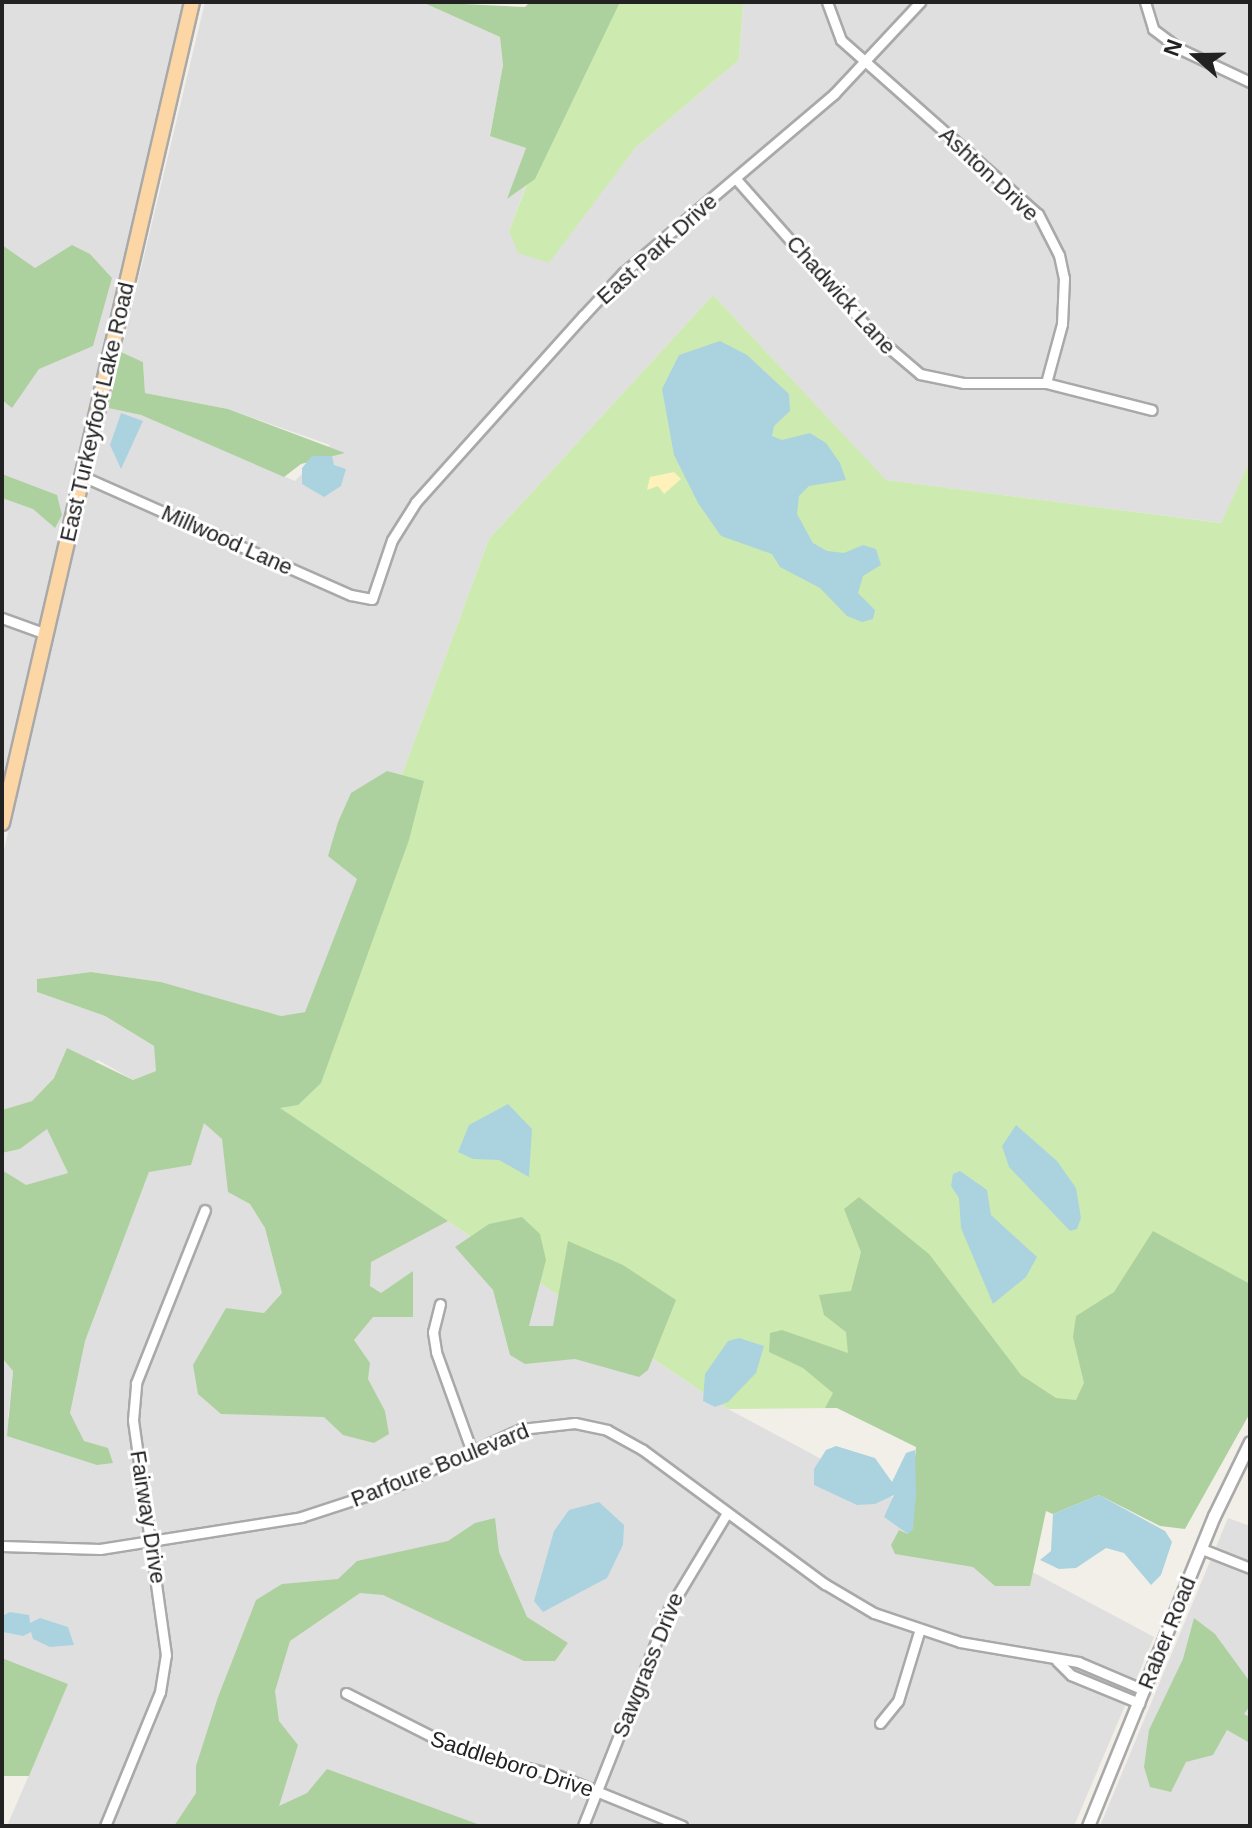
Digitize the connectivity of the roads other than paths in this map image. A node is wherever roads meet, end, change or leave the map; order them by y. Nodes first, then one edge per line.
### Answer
1 (192, 2) edge
2 (827, 2) edge
3 (920, 2) edge
4 (1145, 2) edge
5 (868, 61) junction
6 (1250, 82) edge
7 (736, 179) junction
8 (1046, 383) junction
9 (1152, 410) dead end
10 (82, 476) junction
11 (372, 599) joint
12 (2, 618) edge
13 (46, 634) junction
14 (2, 823) edge
15 (205, 1210) dead end
16 (440, 1304) dead end
17 (1250, 1442) edge
18 (472, 1452) junction
19 (727, 1513) junction
20 (150, 1543) junction
21 (2, 1546) edge
22 (1202, 1549) junction
23 (1250, 1568) edge
24 (919, 1632) junction
25 (1057, 1661) junction
26 (1144, 1690) junction
27 (346, 1693) dead end
28 (1139, 1703) junction
29 (880, 1723) dead end
30 (597, 1791) junction
31 (105, 1826) edge
32 (583, 1826) edge
33 (682, 1826) edge
34 (1088, 1826) edge

1 - 10 main road, East Turkeyfoot Lake Road
2 - 5 street, Ashton Drive
3 - 5 street, East Park Drive
4 - 6 street
5 - 7 street, East Park Drive
5 - 8 street, Ashton Drive
7 - 8 street, Chadwick Lane
7 - 11 street, East Park Drive
8 - 9 street, Chadwick Lane
10 - 11 street, Millwood Lane
10 - 13 main road, East Turkeyfoot Lake Road
12 - 13 street
13 - 14 main road, East Turkeyfoot Lake Road
15 - 20 street, Fairway Drive
16 - 18 street
17 - 22 street, Raber Road
18 - 19 street, Parfoure Boulevard
18 - 20 street, Parfoure Boulevard
19 - 24 street, Parfoure Boulevard
19 - 30 street, Sawgrass Drive
20 - 21 street, Parfoure Boulevard
20 - 31 street, Fairway Drive
22 - 23 street
22 - 26 street, Raber Road
24 - 25 street, Parfoure Boulevard
24 - 29 street
25 - 26 street, Parfoure Boulevard
25 - 28 street, Parfoure Boulevard
26 - 28 street, Raber Road
27 - 30 street, Saddleboro Drive
28 - 34 street, Raber Road
30 - 32 street, Sawgrass Drive
30 - 33 street, Saddleboro Drive

